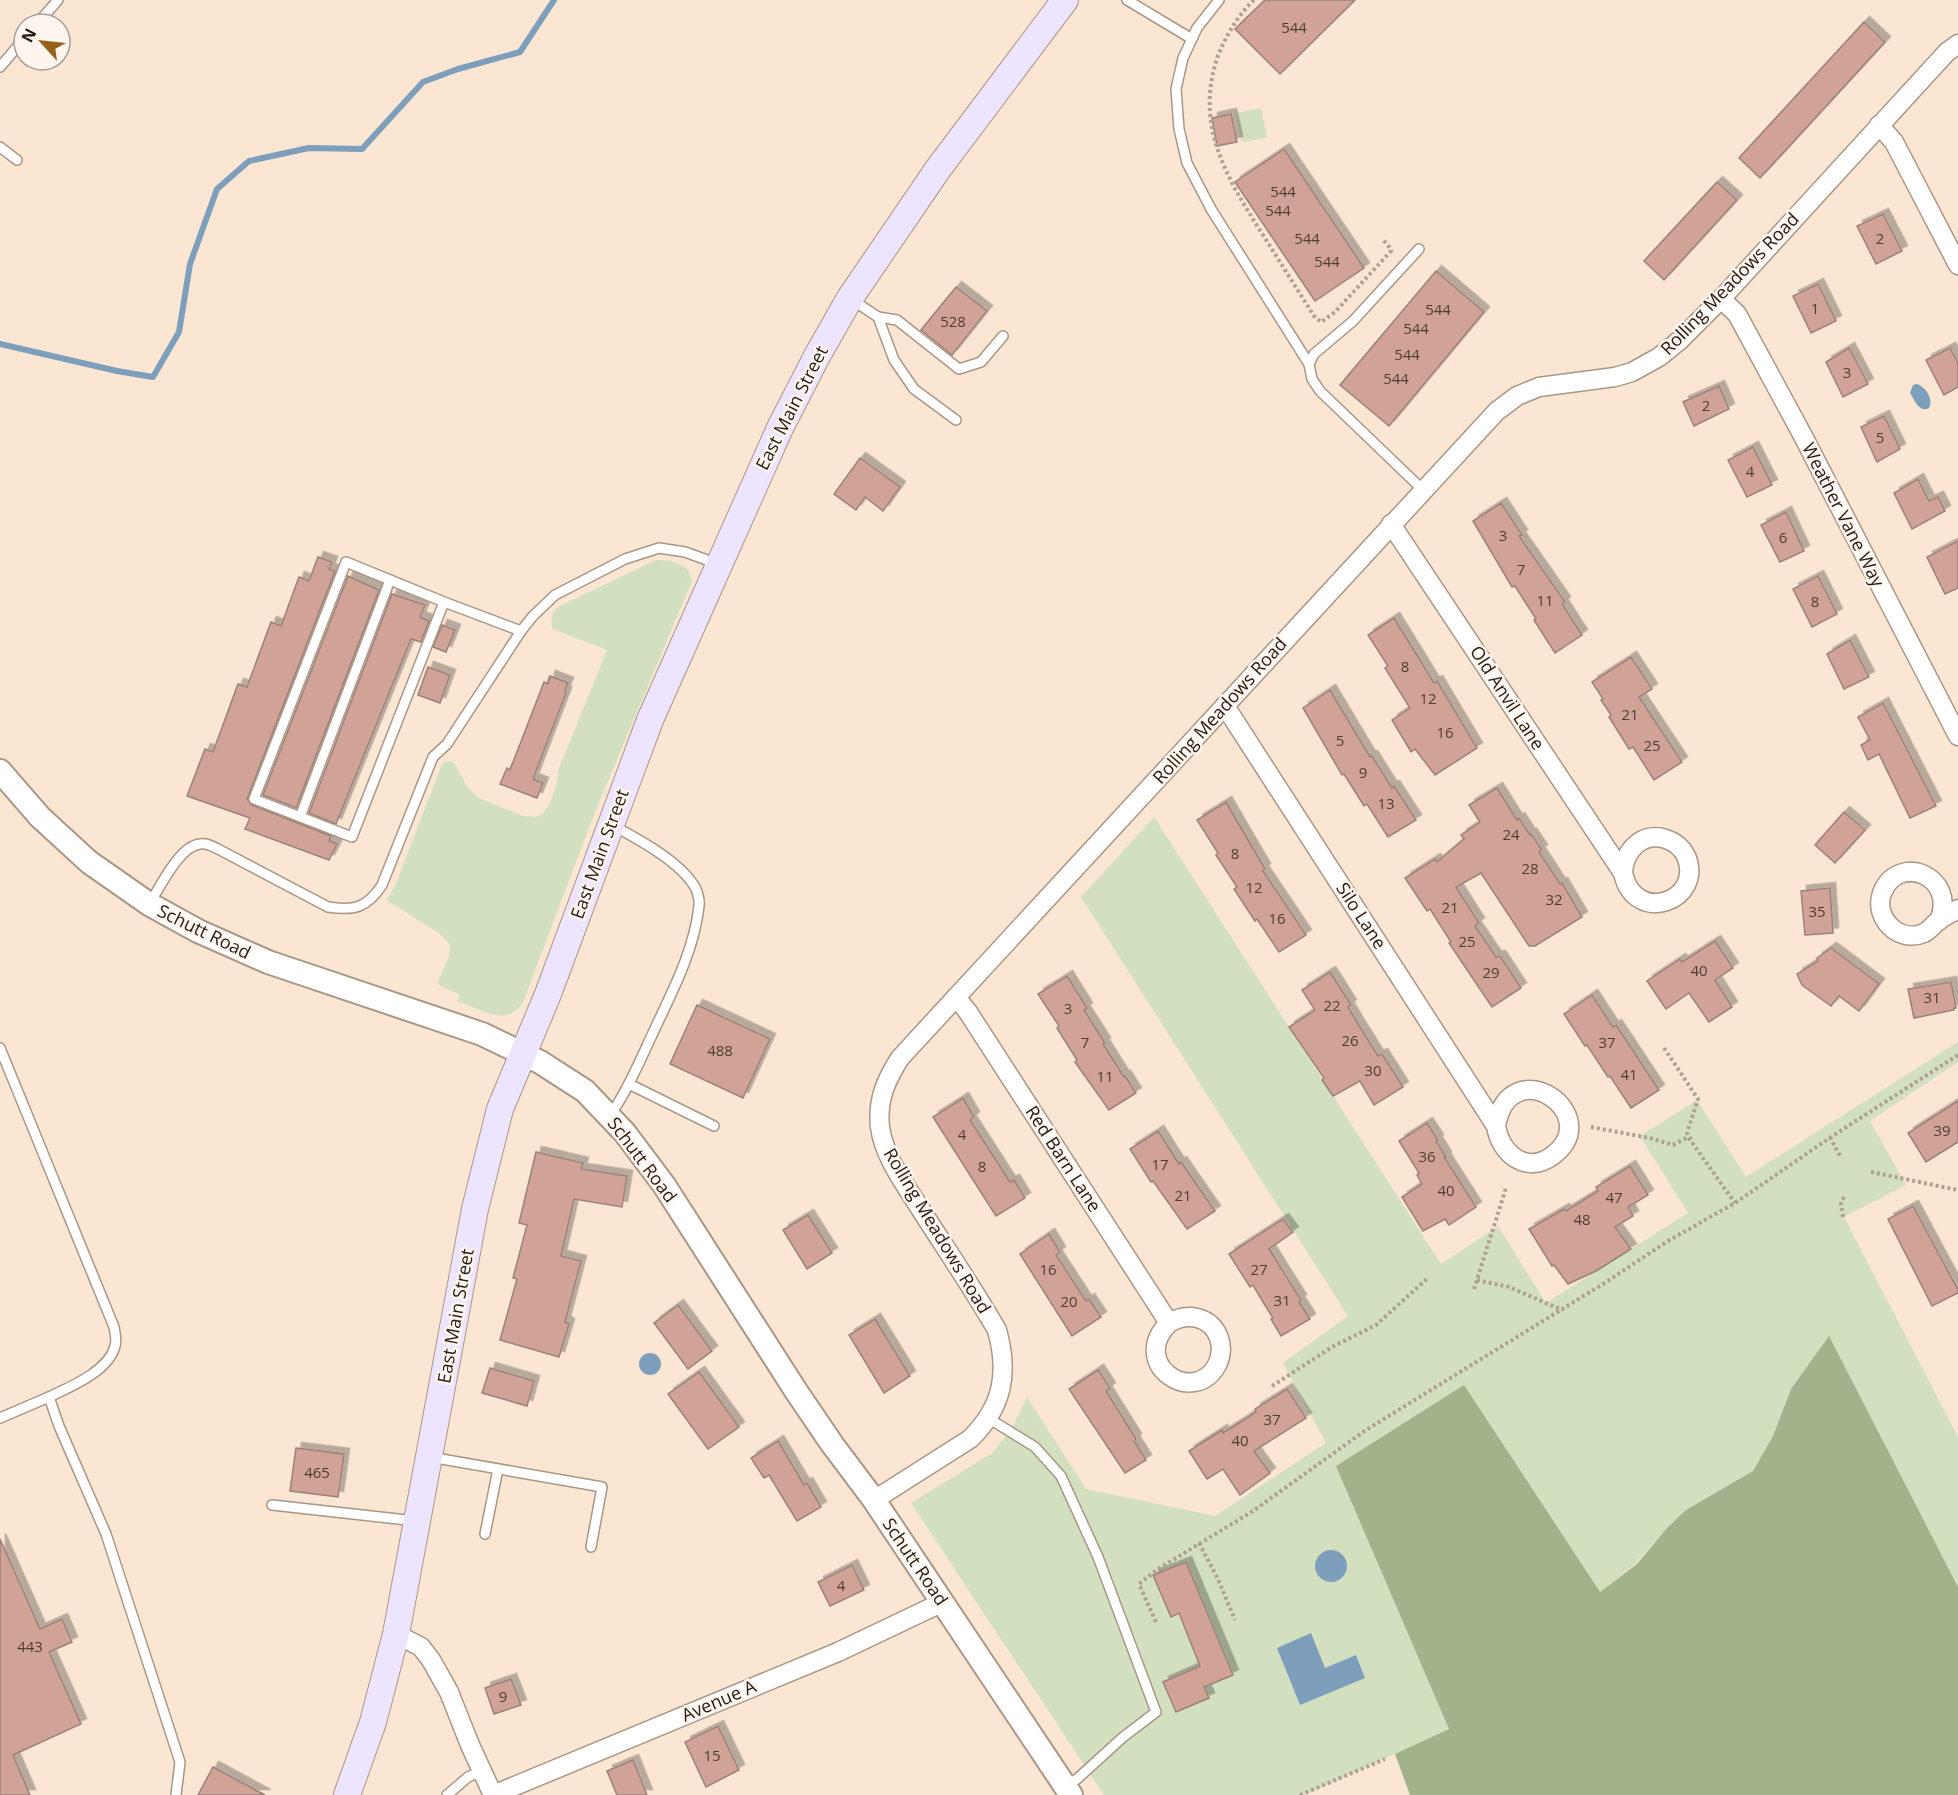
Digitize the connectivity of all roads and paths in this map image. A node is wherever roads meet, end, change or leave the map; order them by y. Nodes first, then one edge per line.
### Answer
1 (58, 0) edge
2 (1065, 0) edge
3 (1127, 0) edge
4 (1220, 0) edge
5 (1254, 0) edge
6 (48, 12) edge
7 (1192, 39) junction
8 (1958, 44) edge
9 (12, 53) edge
10 (0, 67) edge
11 (1879, 124) junction
12 (0, 147) edge
13 (17, 160) dead end
14 (1383, 240) dead end
15 (1419, 249) dead end
16 (1958, 265) edge
17 (850, 298) junction
18 (1721, 299) junction
19 (878, 318) junction
20 (1003, 336) dead end
21 (1309, 364) junction
22 (956, 420) dead end
23 (1423, 490) junction
24 (1391, 524) junction
25 (718, 564) junction
26 (390, 580) junction
27 (444, 602) junction
28 (521, 631) junction
29 (1225, 706) junction
30 (1958, 736) edge
31 (0, 771) edge
32 (300, 817) junction
33 (611, 825) junction
34 (1623, 873) dead end
35 (149, 904) junction
36 (1958, 909) edge
37 (1939, 921) dead end
38 (956, 997) junction
39 (0, 1048) edge
40 (1664, 1048) dead end
41 (523, 1054) junction
42 (1958, 1055) edge
43 (629, 1084) junction
44 (609, 1117) junction
45 (714, 1126) dead end
46 (1496, 1126) dead end
47 (1591, 1126) dead end
48 (1830, 1137) junction
49 (1691, 1139) junction
50 (1840, 1155) dead end
51 (1871, 1172) dead end
52 (1506, 1188) dead end
53 (1958, 1190) edge
54 (1845, 1195) dead end
55 (1735, 1203) junction
56 (1843, 1217) dead end
57 (1429, 1277) dead end
58 (1477, 1280) junction
59 (1474, 1289) dead end
60 (1562, 1310) junction
61 (1169, 1323) dead end
62 (1272, 1386) dead end
63 (49, 1397) junction
64 (0, 1418) edge
65 (988, 1418) junction
66 (430, 1456) junction
67 (498, 1469) junction
68 (874, 1500) junction
69 (272, 1505) dead end
70 (418, 1522) junction
71 (485, 1534) dead end
72 (1199, 1543) junction
73 (591, 1547) dead end
74 (943, 1602) junction
75 (1235, 1620) dead end
76 (1156, 1622) dead end
77 (396, 1634) junction
78 (1385, 1759) dead end
79 (482, 1771) junction
80 (1068, 1790) edge
81 (176, 1795) edge
82 (347, 1795) edge
83 (447, 1795) edge
84 (493, 1795) edge
85 (1300, 1795) edge

1 - 6 lane
2 - 17 main road, East Main Street
3 - 7 lane
4 - 7 lane
5 - 14 path
7 - 21 lane
8 - 11 street, Rolling Meadows Road
9 - 10 lane
11 - 16 street
11 - 18 street, Rolling Meadows Road
12 - 13 lane
15 - 21 lane
17 - 19 lane
17 - 25 main road, East Main Street
18 - 23 street, Rolling Meadows Road
18 - 30 street, Weather Vane Way
19 - 20 lane
19 - 22 lane
21 - 23 lane
23 - 24 street, Rolling Meadows Road
24 - 29 street, Rolling Meadows Road
24 - 34 street, Old Anvil Lane
25 - 28 lane
25 - 33 main road, East Main Street
26 - 27 lane
26 - 32 lane
26 - 32 lane
27 - 28 lane
27 - 32 lane
28 - 35 lane
29 - 38 street, Rolling Meadows Road
29 - 46 street, Silo Lane
31 - 35 street, Schutt Road
33 - 41 main road, East Main Street
33 - 43 lane
35 - 41 street, Schutt Road
36 - 37 street
38 - 61 street, Red Barn Lane
38 - 65 street, Rolling Meadows Road
39 - 63 lane
40 - 49 path
41 - 44 street, Schutt Road
41 - 66 main road, East Main Street
42 - 48 path
43 - 44 lane
43 - 45 lane
44 - 68 street, Schutt Road
47 - 49 path
48 - 50 path
48 - 55 path
49 - 55 path
51 - 53 path
52 - 58 path
54 - 56 path
55 - 60 path
57 - 62 path
58 - 59 path
58 - 60 path
60 - 72 path
63 - 64 lane
63 - 81 lane
65 - 68 street, Rolling Meadows Road
65 - 80 lane
66 - 67 lane
66 - 70 main road, East Main Street
67 - 71 lane
67 - 73 lane
68 - 74 street, Schutt Road
69 - 70 lane
70 - 77 main road, East Main Street
72 - 75 path
72 - 76 path
74 - 80 street, Schutt Road
74 - 84 street, Avenue A
77 - 79 street
77 - 82 main road, East Main Street
78 - 85 path
79 - 83 lane
79 - 84 street

